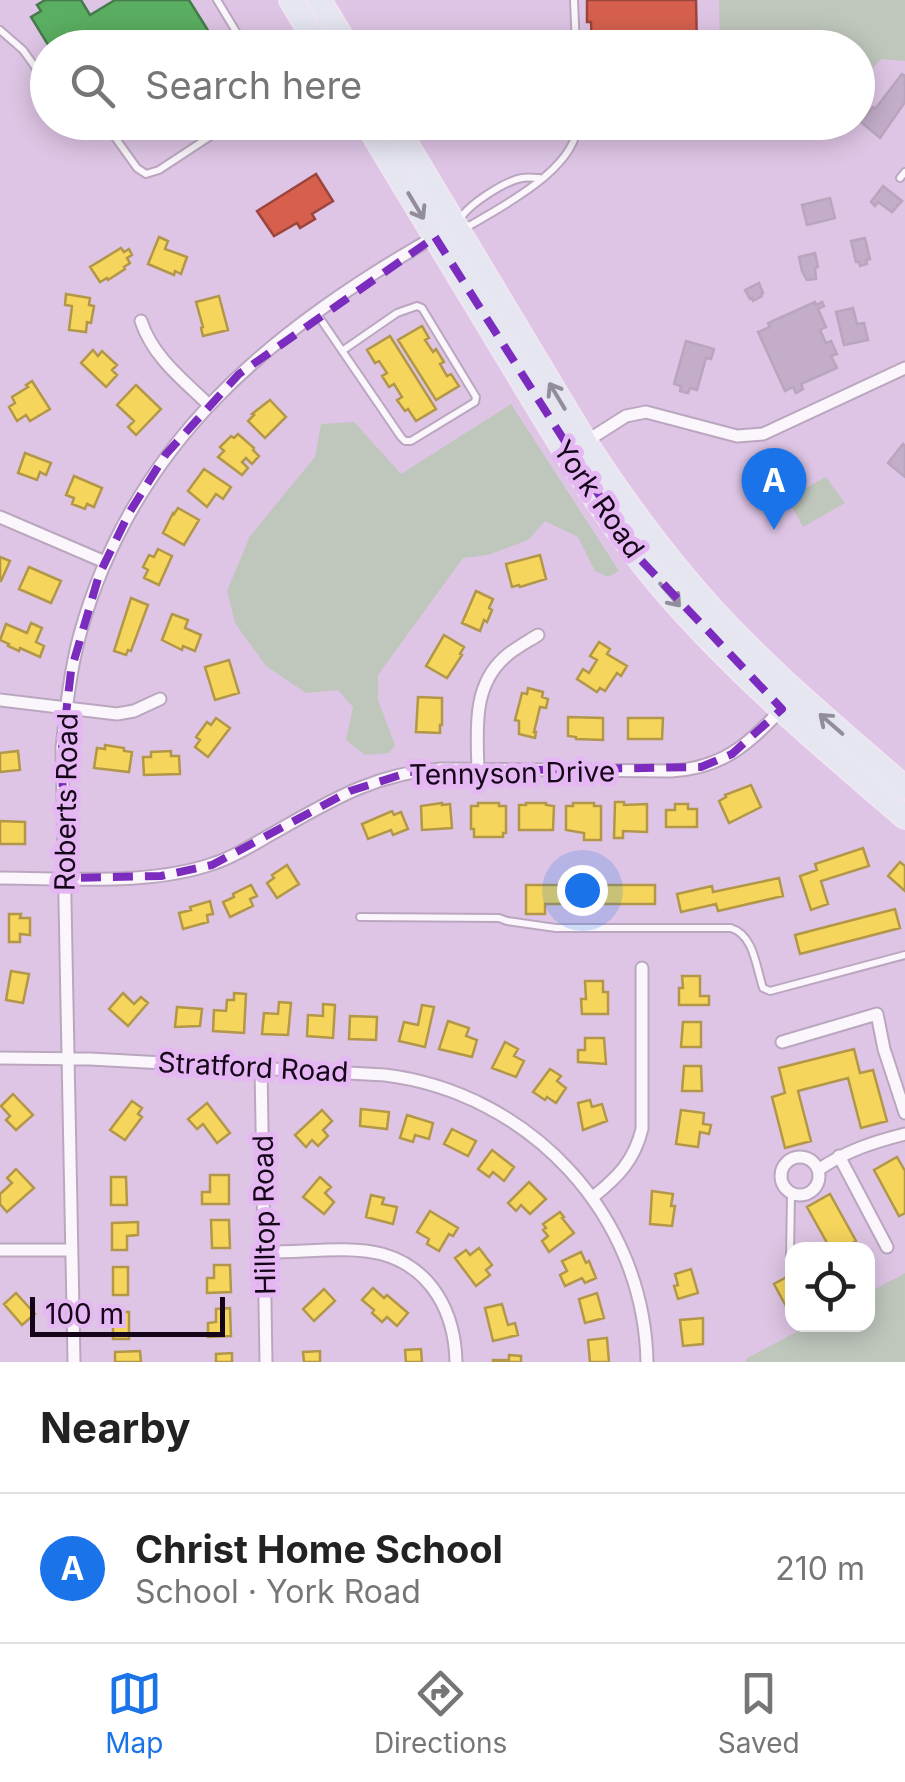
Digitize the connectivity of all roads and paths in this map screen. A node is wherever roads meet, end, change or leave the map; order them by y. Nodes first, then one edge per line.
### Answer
1 (217, 0) edge
2 (292, 0) edge
3 (320, 0) edge
4 (574, 0) edge
5 (0, 30) edge
6 (235, 30) edge
7 (310, 30) edge
8 (338, 30) edge
9 (575, 30) edge
10 (30, 61) edge
11 (117, 140) edge
12 (204, 140) edge
13 (379, 140) edge
14 (402, 140) edge
15 (575, 140) edge
16 (540, 178) junction
17 (445, 232) junction
18 (317, 314) junction
19 (142, 320) dead end
20 (342, 351) junction
21 (905, 368) edge
22 (208, 404) junction
23 (585, 442) junction
24 (0, 517) edge
25 (105, 562) junction
26 (538, 634) dead end
27 (160, 698) dead end
28 (0, 700) edge
29 (66, 708) junction
30 (782, 709) junction
31 (478, 770) junction
32 (905, 788) edge
33 (905, 817) edge
34 (0, 878) edge
35 (64, 878) junction
36 (360, 918) dead end
37 (905, 955) edge
38 (642, 968) dead end
39 (782, 1042) dead end
40 (0, 1058) edge
41 (68, 1058) junction
42 (261, 1068) junction
43 (905, 1113) edge
44 (905, 1134) edge
45 (839, 1156) junction
46 (818, 1170) junction
47 (791, 1194) junction
48 (593, 1197) junction
49 (790, 1242) edge
50 (887, 1247) dead end
51 (0, 1250) edge
52 (72, 1250) junction
53 (264, 1252) junction
54 (74, 1362) edge
55 (266, 1362) edge
56 (456, 1362) edge
57 (646, 1362) edge

1 - 6 lane
2 - 7 highway
3 - 8 highway
4 - 9 lane
5 - 10 lane
11 - 12 lane
13 -> 17 highway, York Road
14 - 17 highway, York Road
15 - 16 lane
16 - 17 lane
16 - 17 lane
17 - 18 street, Roberts Road
23 -> 17 highway, York Road
17 -> 30 highway, York Road
18 - 20 lane
18 - 22 street, Roberts Road
19 - 22 street
20 - 20 lane
21 - 23 street
22 - 25 street, Roberts Road
32 -> 23 highway, York Road
24 - 25 street
25 - 29 street, Roberts Road
26 - 31 street
27 - 29 street
28 - 29 street
29 - 35 street, Roberts Road
30 - 31 street, Tennyson Drive
30 - 33 highway, York Road
31 - 35 street, Tennyson Drive
34 - 35 street, Tennyson Drive
35 - 41 street, Roberts Road
36 - 37 lane
38 - 48 street
39 - 43 street
40 - 41 street, Stratford Road
41 - 42 street, Stratford Road
41 - 52 street, Roberts Road
42 - 48 street, Stratford Road
42 - 53 street, Hilltop Road
44 - 45 street
45 - 46 street
45 - 50 street
46 - 47 street
46 - 47 street
47 - 49 lane
48 - 57 street, Stratford Road
51 - 52 street
52 - 54 street, Roberts Road
53 - 55 street, Hilltop Road
53 - 56 street

